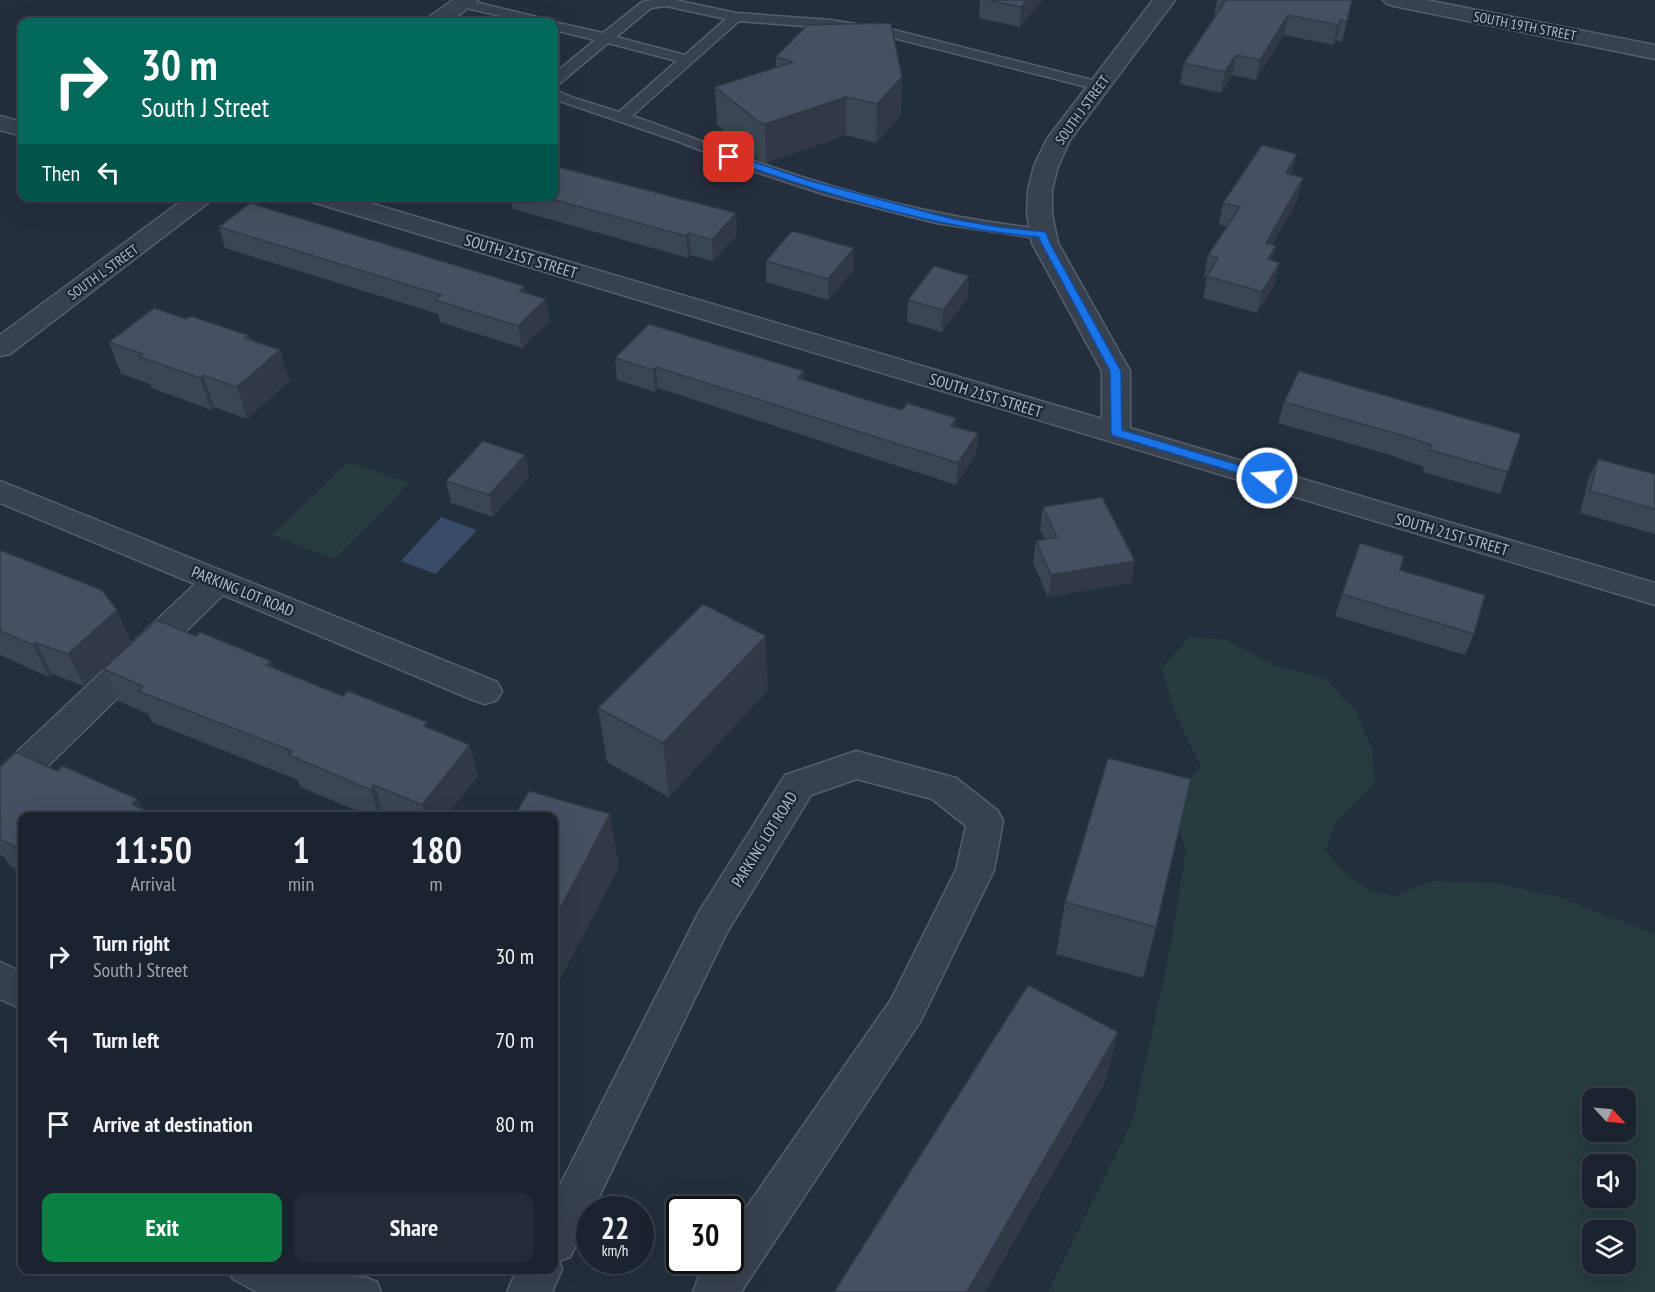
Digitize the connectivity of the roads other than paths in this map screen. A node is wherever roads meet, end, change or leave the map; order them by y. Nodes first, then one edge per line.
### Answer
1 (1164, 0) edge
2 (1394, 0) edge
3 (465, 2) edge
4 (736, 17) junction
5 (443, 18) edge
6 (526, 18) edge
7 (558, 27) edge
8 (606, 38) junction
9 (1655, 52) edge
10 (688, 60) junction
11 (558, 78) edge
12 (1099, 86) junction
13 (558, 95) edge
14 (621, 118) junction
15 (0, 123) edge
16 (18, 128) edge
17 (198, 201) edge
18 (335, 201) edge
19 (1043, 234) junction
20 (0, 348) edge
21 (1116, 432) junction
22 (0, 492) edge
23 (218, 581) junction
24 (1655, 594) edge
25 (485, 691) dead end
26 (0, 790) edge
27 (0, 979) edge
28 (18, 990) edge
29 (558, 1234) edge
30 (252, 1274) edge
31 (538, 1274) edge
32 (367, 1292) edge
33 (529, 1292) edge
34 (715, 1292) edge

1 - 12 street, SOUTH J STREET
2 - 9 street, SOUTH 19TH STREET
3 - 5 street
3 - 6 lane
4 - 8 lane
4 - 10 lane
4 - 12 lane
7 - 8 lane
8 - 10 lane
8 - 11 lane
10 - 14 lane
12 - 19 street, SOUTH J STREET
13 - 14 lane
14 - 19 lane
15 - 16 street
17 - 20 street, SOUTH L STREET
18 - 21 street, SOUTH 21ST STREET
19 - 21 street, SOUTH J STREET
21 - 24 street, SOUTH 21ST STREET
22 - 23 street, PARKING LOT ROAD
23 - 25 street, PARKING LOT ROAD
23 - 26 street
27 - 28 street
29 - 34 street, PARKING LOT ROAD
30 - 32 lane
31 - 33 street

